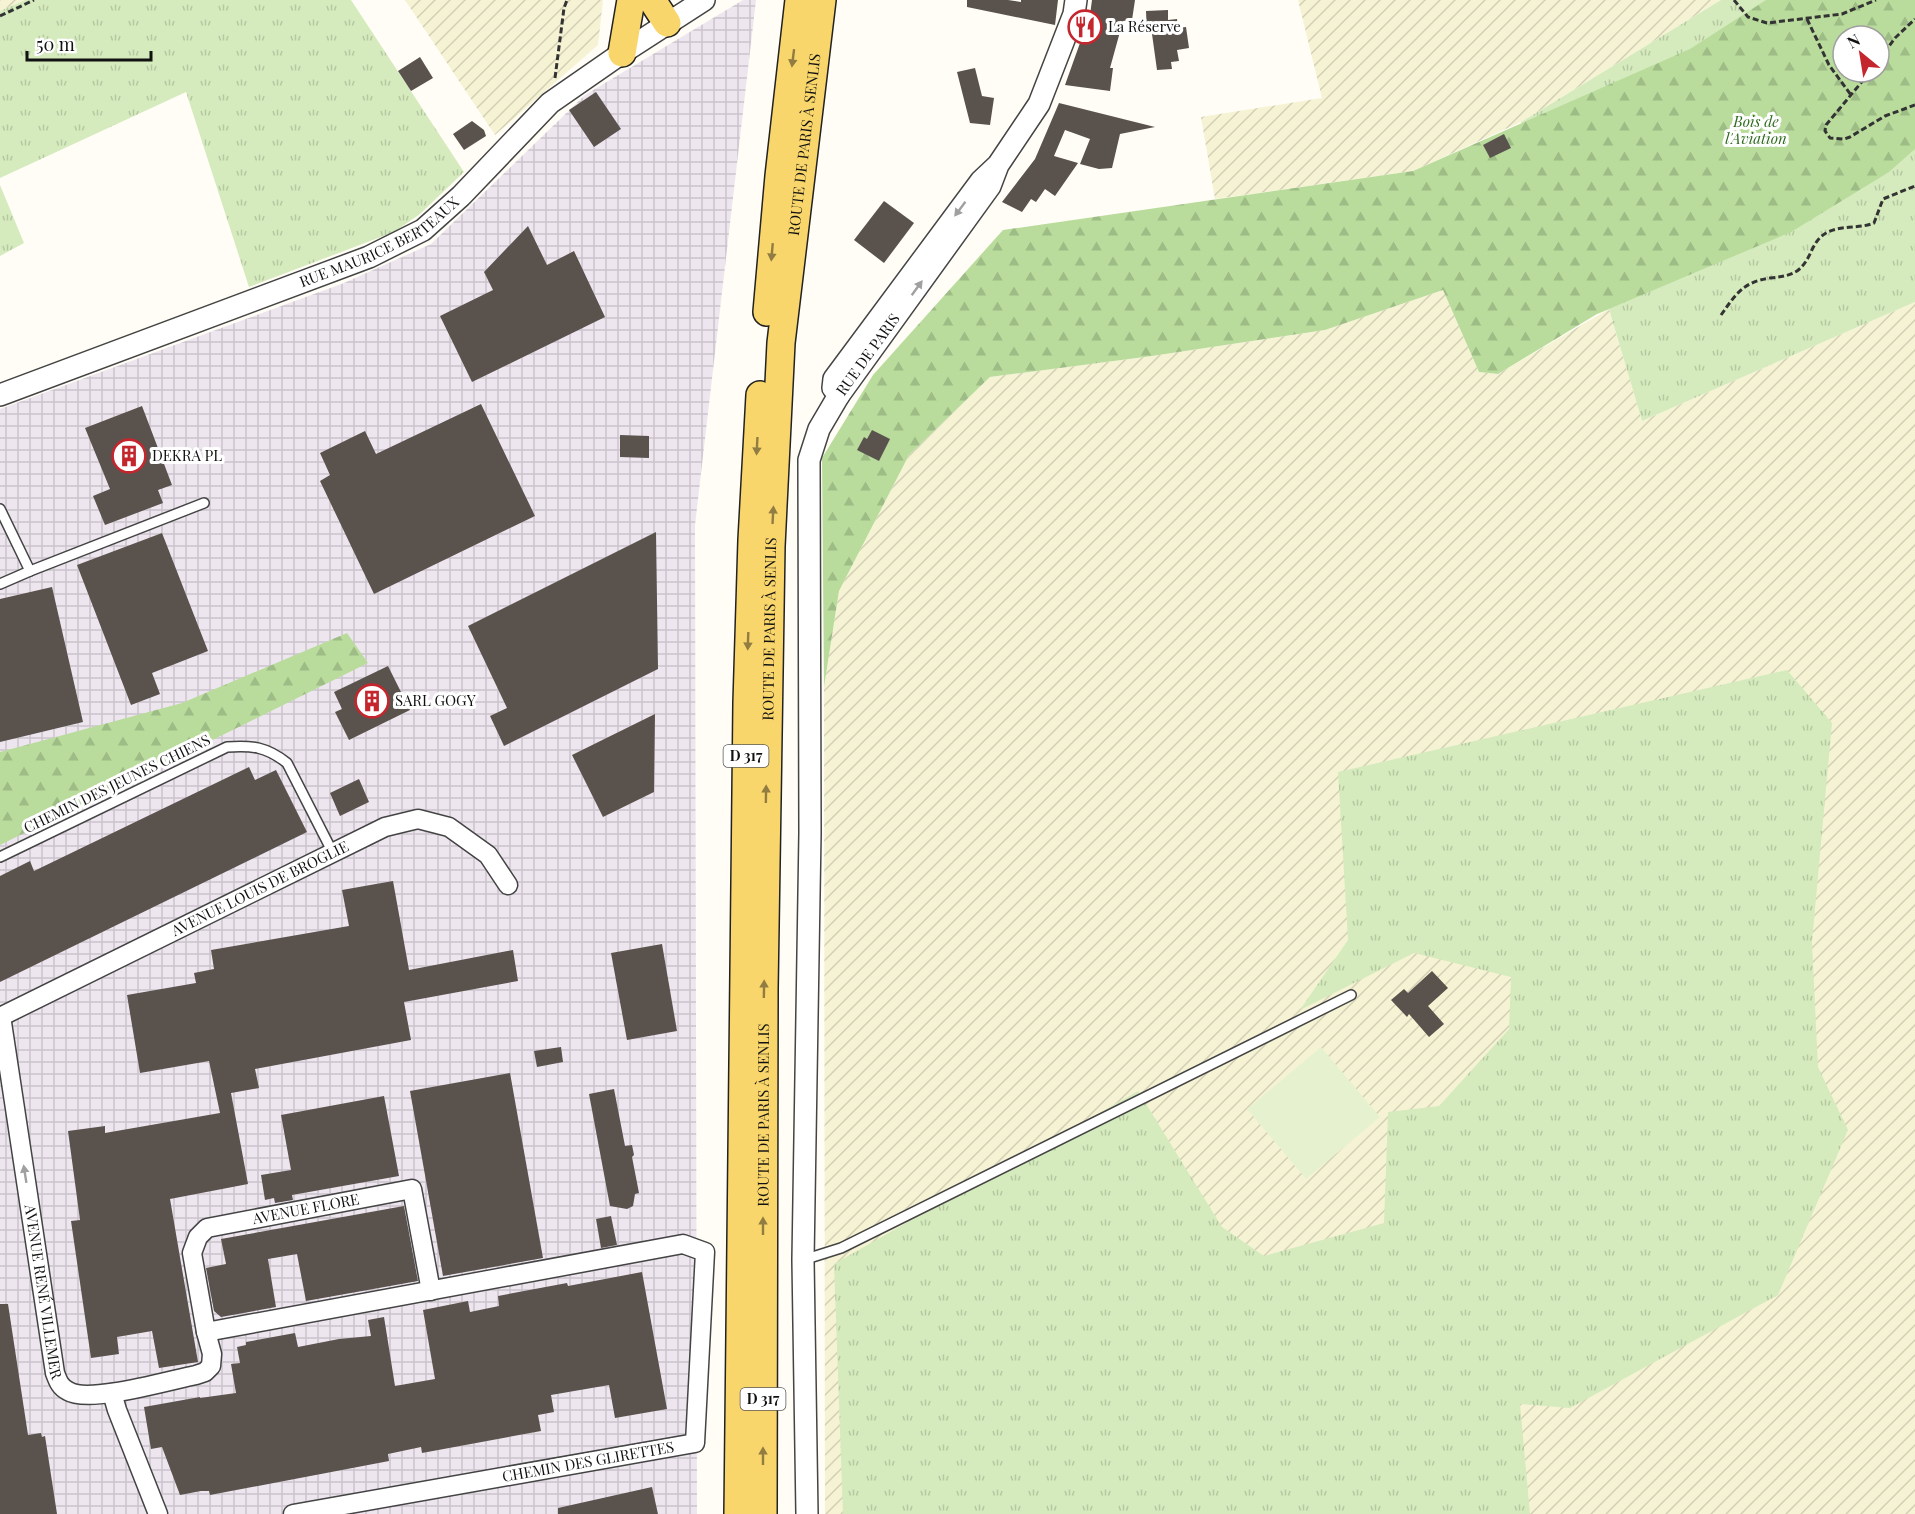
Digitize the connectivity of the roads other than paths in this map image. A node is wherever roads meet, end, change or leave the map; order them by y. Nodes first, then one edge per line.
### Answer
1 (631, 0) edge
2 (652, 0) edge
3 (704, 0) edge
4 (800, 0) edge
5 (822, 0) edge
6 (1076, 0) edge
7 (667, 23) junction
8 (622, 53) junction
9 (0, 395) edge
10 (204, 503) dead end
11 (0, 509) edge
12 (30, 571) junction
13 (0, 584) edge
14 (333, 853) junction
15 (0, 857) edge
16 (508, 885) dead end
17 (1351, 995) dead end
18 (1, 1016) edge
19 (803, 1260) junction
20 (431, 1291) junction
21 (206, 1332) junction
22 (112, 1393) junction
23 (158, 1514) edge
24 (293, 1514) edge
25 (738, 1514) edge
26 (763, 1514) edge
27 (807, 1514) edge

1 - 8 main road
2 - 7 main road
3 - 7 street, RUE MAURICE BERTEAUX
4 -> 25 main road, ROUTE DE PARIS À SENLIS / D 317
26 -> 5 main road, ROUTE DE PARIS À SENLIS / D 317
6 - 19 street, RUE DE PARIS
7 - 8 street, RUE MAURICE BERTEAUX
8 - 9 street, RUE MAURICE BERTEAUX
10 - 12 lane
11 - 12 lane
12 - 13 lane
14 - 15 lane, CHEMIN DES JEUNES CHIENS
14 - 16 street, AVENUE LOUIS DE BROGLIE
14 - 18 street, AVENUE LOUIS DE BROGLIE
17 - 19 lane
22 -> 18 street, AVENUE RENÉ VILLEMER
19 - 27 street
20 - 21 street
20 - 21 street, AVENUE FLORE
20 - 24 street, CHEMIN DES GLIRETTES
21 - 22 street, AVENUE FLORE
22 - 23 street

